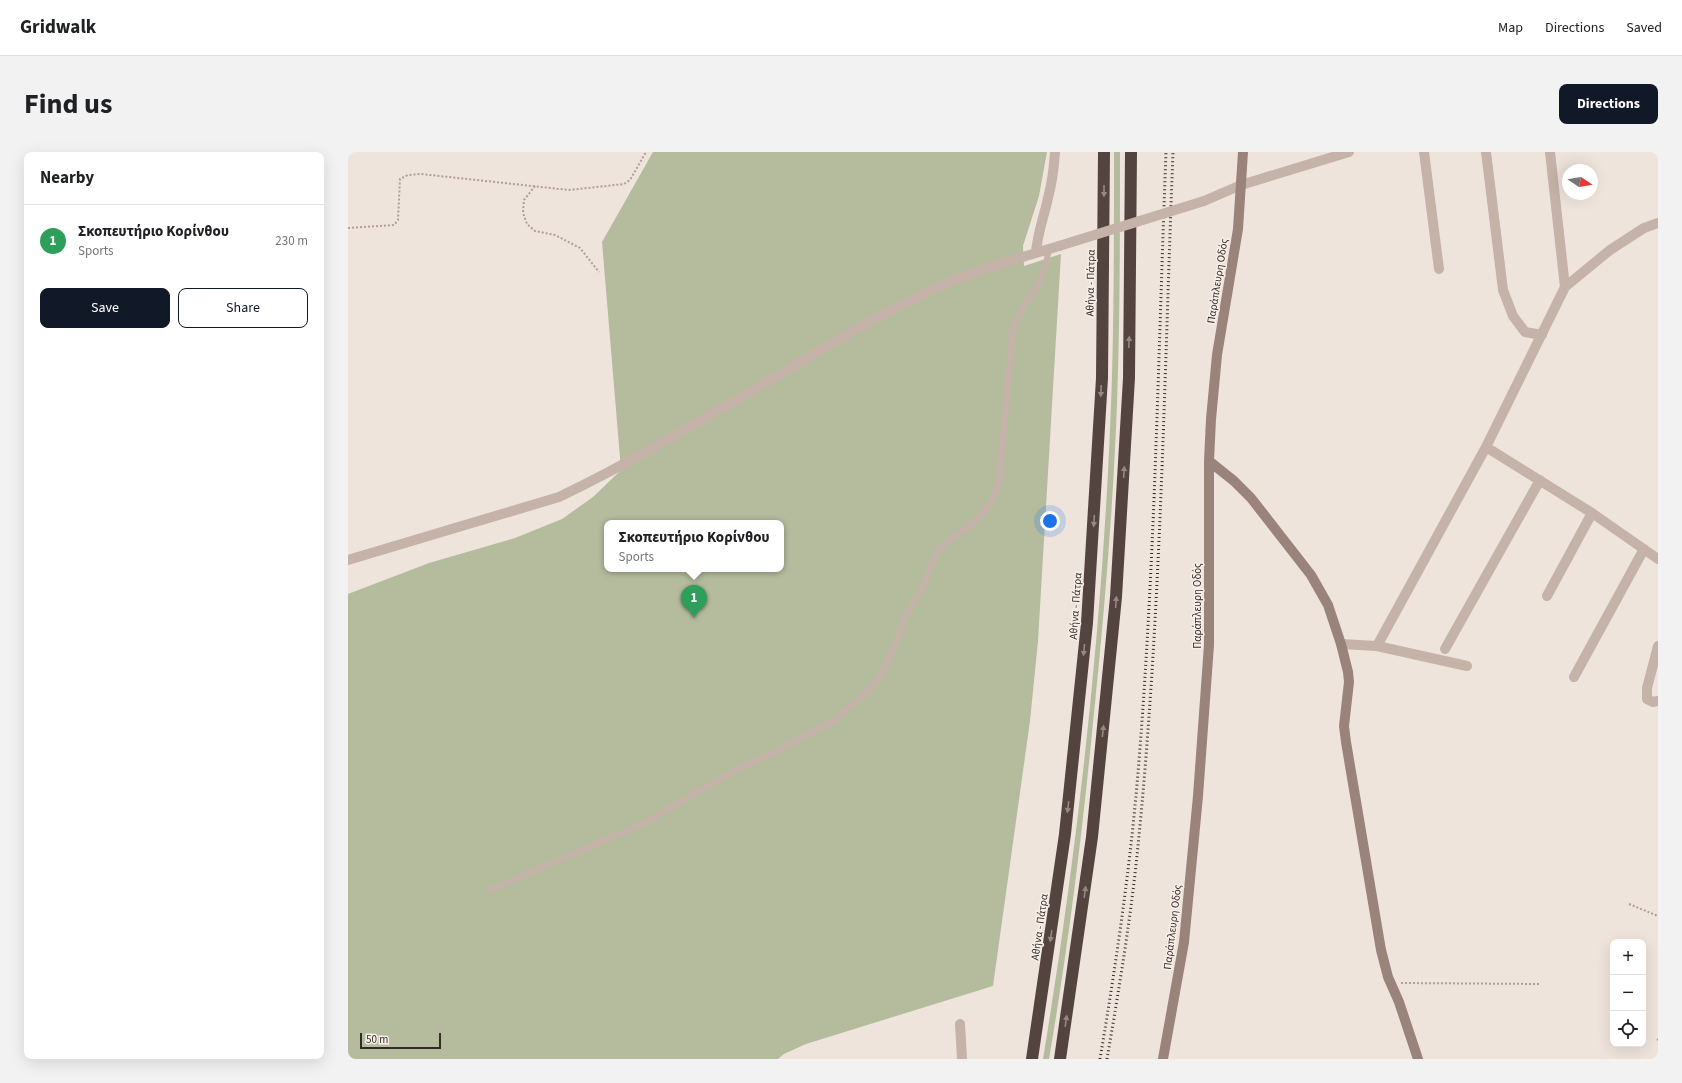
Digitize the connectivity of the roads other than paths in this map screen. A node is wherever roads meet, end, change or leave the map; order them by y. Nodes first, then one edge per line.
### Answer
1 (1055, 152) edge
2 (1104, 152) edge
3 (1131, 152) edge
4 (1243, 152) edge
5 (1349, 152) edge
6 (1424, 152) edge
7 (1486, 152) edge
8 (1550, 152) edge
9 (1242, 186) junction
10 (1658, 223) edge
11 (1054, 248) junction
12 (1036, 253) junction
13 (1439, 269) dead end
14 (1565, 287) junction
15 (1542, 335) junction
16 (1486, 447) junction
17 (1209, 461) junction
18 (1540, 480) junction
19 (1592, 513) junction
20 (1644, 549) junction
21 (1658, 559) edge
22 (348, 560) edge
23 (1547, 596) dead end
24 (1341, 644) junction
25 (1377, 646) junction
26 (1658, 646) edge
27 (1445, 649) dead end
28 (1467, 666) dead end
29 (1574, 677) dead end
30 (1658, 701) edge
31 (490, 890) dead end
32 (960, 1024) dead end
33 (962, 1059) edge
34 (1032, 1059) edge
35 (1060, 1059) edge
36 (1163, 1059) edge
37 (1418, 1059) edge

1 - 12 street
2 -> 34 highway, Αθήνα - Πάτρα
35 -> 3 highway
4 - 9 street, Παράπλευρη Οδός
5 - 9 street
6 - 13 street
7 - 15 street
8 - 14 street
9 - 11 street, bridge
9 - 17 street, Παράπλευρη Οδός
10 - 14 street
11 - 12 street
11 - 31 lane
12 - 22 street
14 - 15 street
15 - 16 street
16 - 18 street
16 - 25 street
17 - 24 street
17 - 36 street, Παράπλευρη Οδός
18 - 19 street
18 - 27 street
19 - 20 street
19 - 23 street
20 - 21 street
20 - 29 street
24 - 25 street
24 - 37 street
25 - 28 street
26 - 30 street
32 - 33 street

